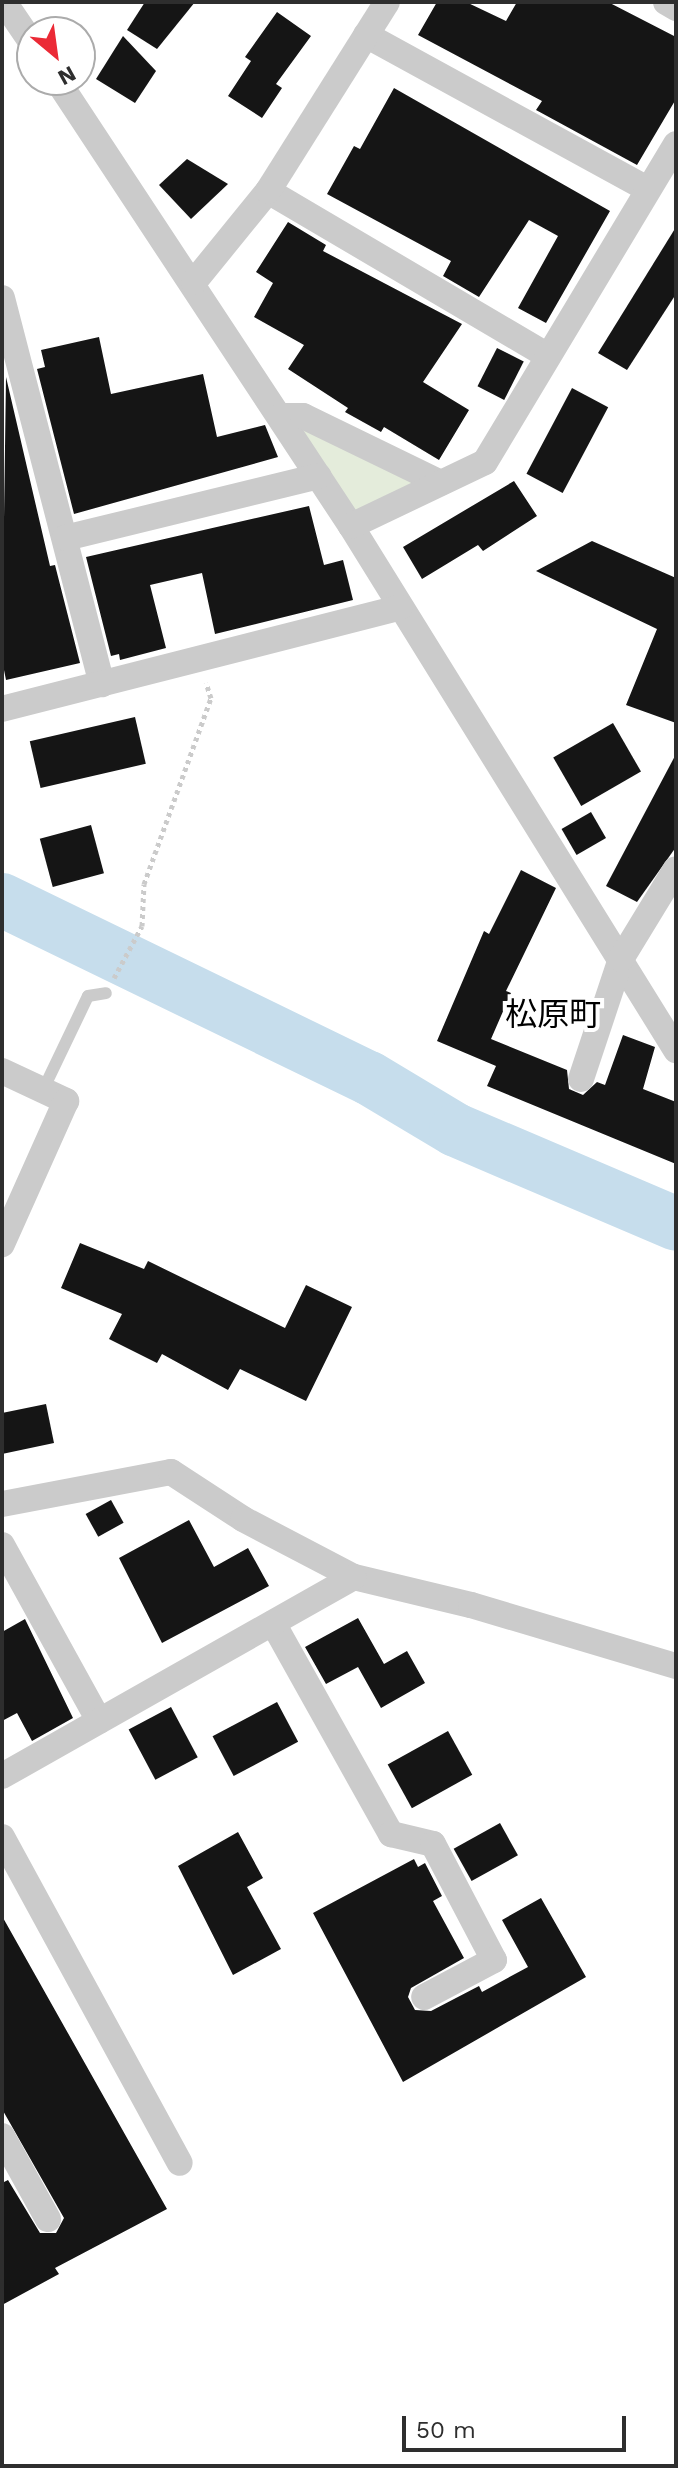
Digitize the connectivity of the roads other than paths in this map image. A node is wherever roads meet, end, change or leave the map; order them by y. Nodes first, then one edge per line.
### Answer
1 (4, 2) edge
2 (387, 2) edge
3 (666, 2) edge
4 (675, 5) edge
5 (16, 20) edge
6 (366, 35) junction
7 (68, 96) edge
8 (676, 144) edge
9 (647, 189) junction
10 (268, 191) junction
11 (194, 282) junction
12 (2, 298) edge
13 (548, 356) junction
14 (280, 416) junction
15 (319, 476) junction
16 (441, 483) junction
17 (351, 526) junction
18 (65, 538) junction
19 (399, 608) junction
20 (102, 684) junction
21 (2, 709) edge
22 (676, 869) edge
23 (621, 959) junction
24 (106, 993) road end
25 (676, 1050) edge
26 (2, 1071) edge
27 (581, 1079) dead end
28 (43, 1090) junction
29 (2, 1244) edge
30 (2, 1504) edge
31 (2, 1545) edge
32 (354, 1577) junction
33 (273, 1623) junction
34 (676, 1666) edge
35 (99, 1721) junction
36 (2, 1776) edge
37 (2, 1837) edge
38 (424, 1997) dead end
39 (2, 2136) edge
40 (180, 2163) dead end
41 (48, 2219) dead end

1 - 5 street
2 - 6 street
3 - 4 street
6 - 9 street
6 - 10 street
7 - 11 street
8 - 9 street
9 - 13 street
10 - 11 street
10 - 13 street
11 - 14 street
12 - 18 street
13 - 16 street
14 - 15 street
14 - 16 street
15 - 17 street
15 - 18 street
16 - 17 street
17 - 19 street
18 - 20 street
19 - 20 street
19 - 23 street
20 - 21 street
22 - 23 street
23 - 25 street
23 - 27 street
24 - 28 lane
26 - 28 street
28 - 29 street
30 - 32 street
31 - 35 street
32 - 33 street
32 - 34 street
33 - 35 street
33 - 38 street
35 - 36 street
37 - 40 street
39 - 41 street

